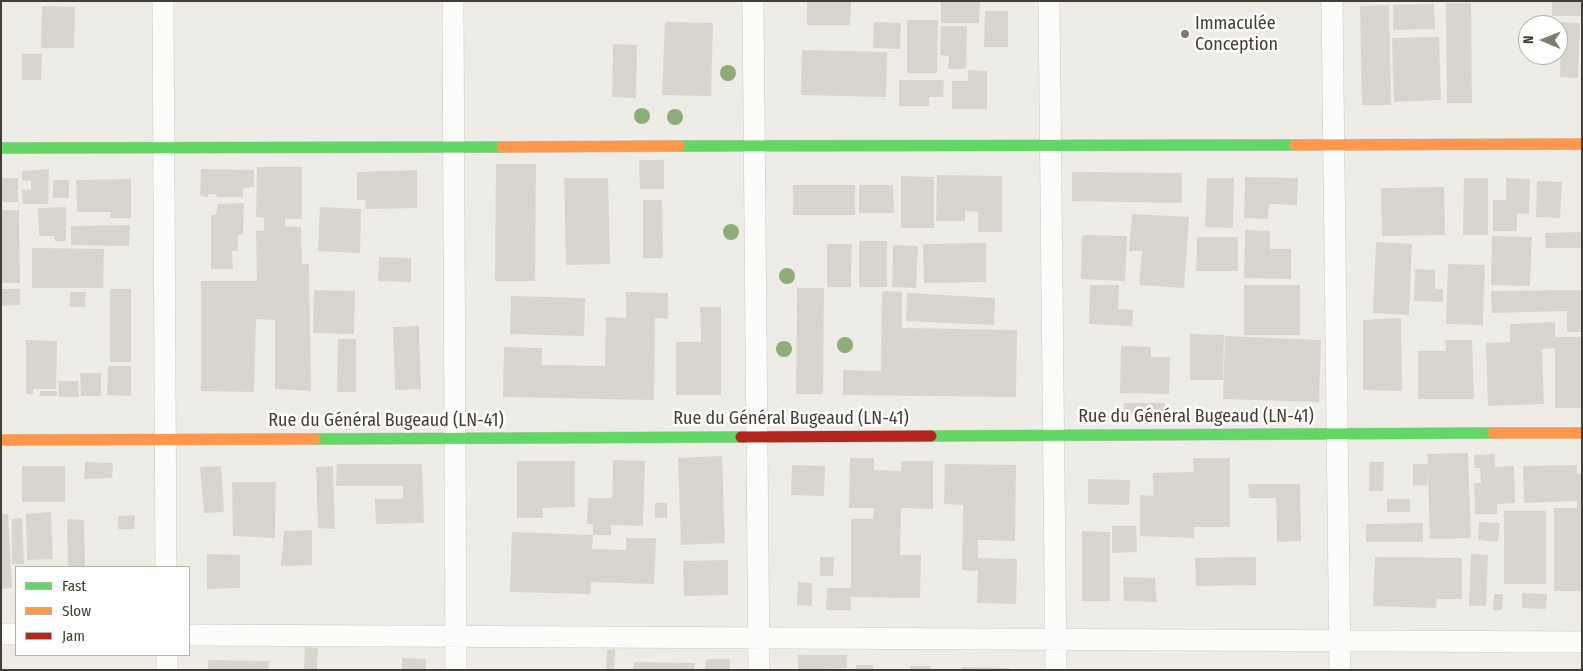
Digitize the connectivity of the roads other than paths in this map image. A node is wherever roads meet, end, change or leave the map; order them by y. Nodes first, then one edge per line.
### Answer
1 (163, 1) edge
2 (453, 1) edge
3 (753, 1) edge
4 (1049, 1) edge
5 (1332, 1) edge
6 (1334, 144) junction
7 (1582, 144) edge
8 (1051, 145) junction
9 (754, 146) junction
10 (454, 147) junction
11 (1, 148) edge
12 (164, 148) junction
13 (1582, 433) edge
14 (1337, 434) junction
15 (1053, 435) junction
16 (757, 436) junction
17 (455, 438) junction
18 (1, 440) edge
19 (166, 440) junction
20 (166, 566) edge
21 (1, 634) edge
22 (15, 634) edge
23 (190, 635) edge
24 (456, 636) junction
25 (759, 638) junction
26 (1055, 639) junction
27 (1339, 640) junction
28 (1582, 642) edge
29 (167, 656) edge
30 (167, 670) edge
31 (456, 670) edge
32 (759, 670) edge
33 (1056, 670) edge
34 (1340, 670) edge

1 - 12 street
2 - 10 street
3 - 9 street
4 - 8 street
5 - 6 street
6 - 7 street
6 - 8 street
6 - 14 street
8 - 9 street
8 - 15 street
9 - 10 street
9 - 16 street
10 - 12 street
10 - 17 street
11 - 12 street
12 - 19 street
13 - 14 street, Rue du Général Bugeaud (LN-41)
14 - 15 street, Rue du Général Bugeaud (LN-41)
14 - 27 street
15 - 16 street, Rue du Général Bugeaud (LN-41)
15 - 26 street
16 - 17 street, Rue du Général Bugeaud (LN-41)
16 - 25 street
17 - 19 street, Rue du Général Bugeaud (LN-41)
17 - 24 street
18 - 19 street, Rue du Général Bugeaud (LN-41)
19 - 20 street
21 - 22 street
23 - 24 street
24 - 25 street
24 - 31 street
25 - 26 street
25 - 32 street
26 - 27 street
26 - 33 street
27 - 28 street
27 - 34 street
29 - 30 street

